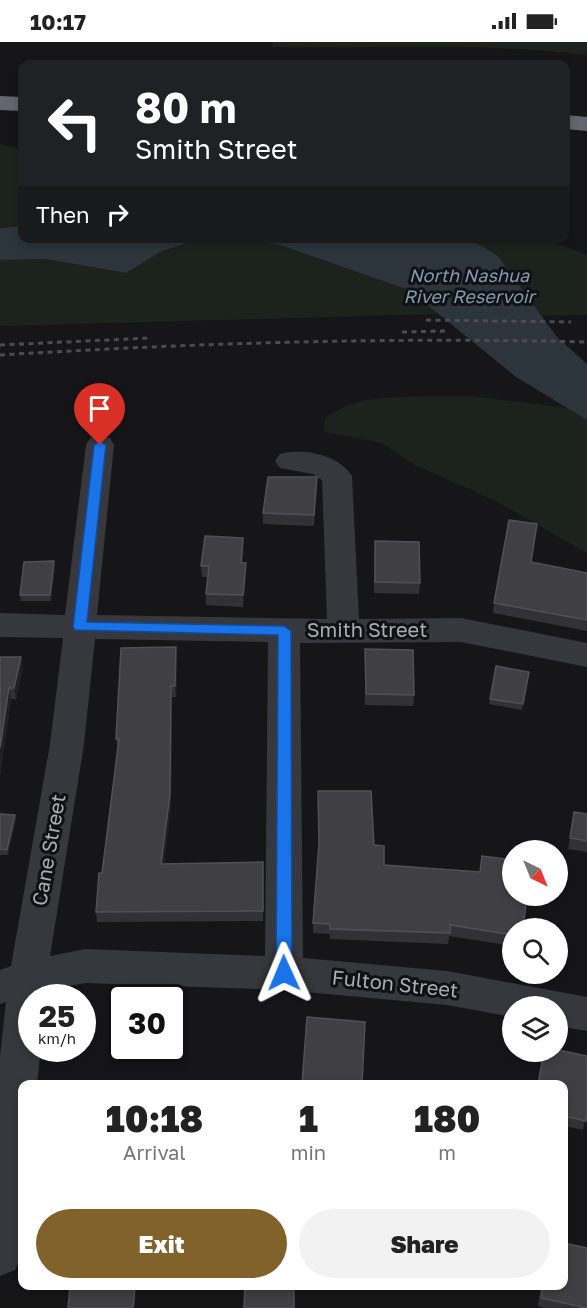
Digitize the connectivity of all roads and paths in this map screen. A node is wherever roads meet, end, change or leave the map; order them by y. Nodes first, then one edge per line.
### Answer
1 (0, 103) edge
2 (18, 104) edge
3 (570, 122) edge
4 (587, 123) edge
5 (100, 445) dead end
6 (290, 461) dead end
7 (0, 625) edge
8 (79, 627) junction
9 (343, 630) junction
10 (284, 631) junction
11 (587, 655) edge
12 (284, 973) junction
13 (14, 981) edge
14 (502, 998) edge
15 (568, 1011) edge
16 (587, 1014) edge
17 (0, 1255) edge

1 - 2 highway
3 - 4 highway
5 - 8 street, Cane Street
6 - 9 street
7 - 8 street, Smith Street
8 - 10 street, Smith Street
8 - 13 street, Cane Street
9 - 10 street, Smith Street
9 - 11 street, Smith Street
10 - 12 street
12 - 13 street, Fulton Street
12 - 14 street, Fulton Street
13 - 17 street, Cane Street
15 - 16 street

